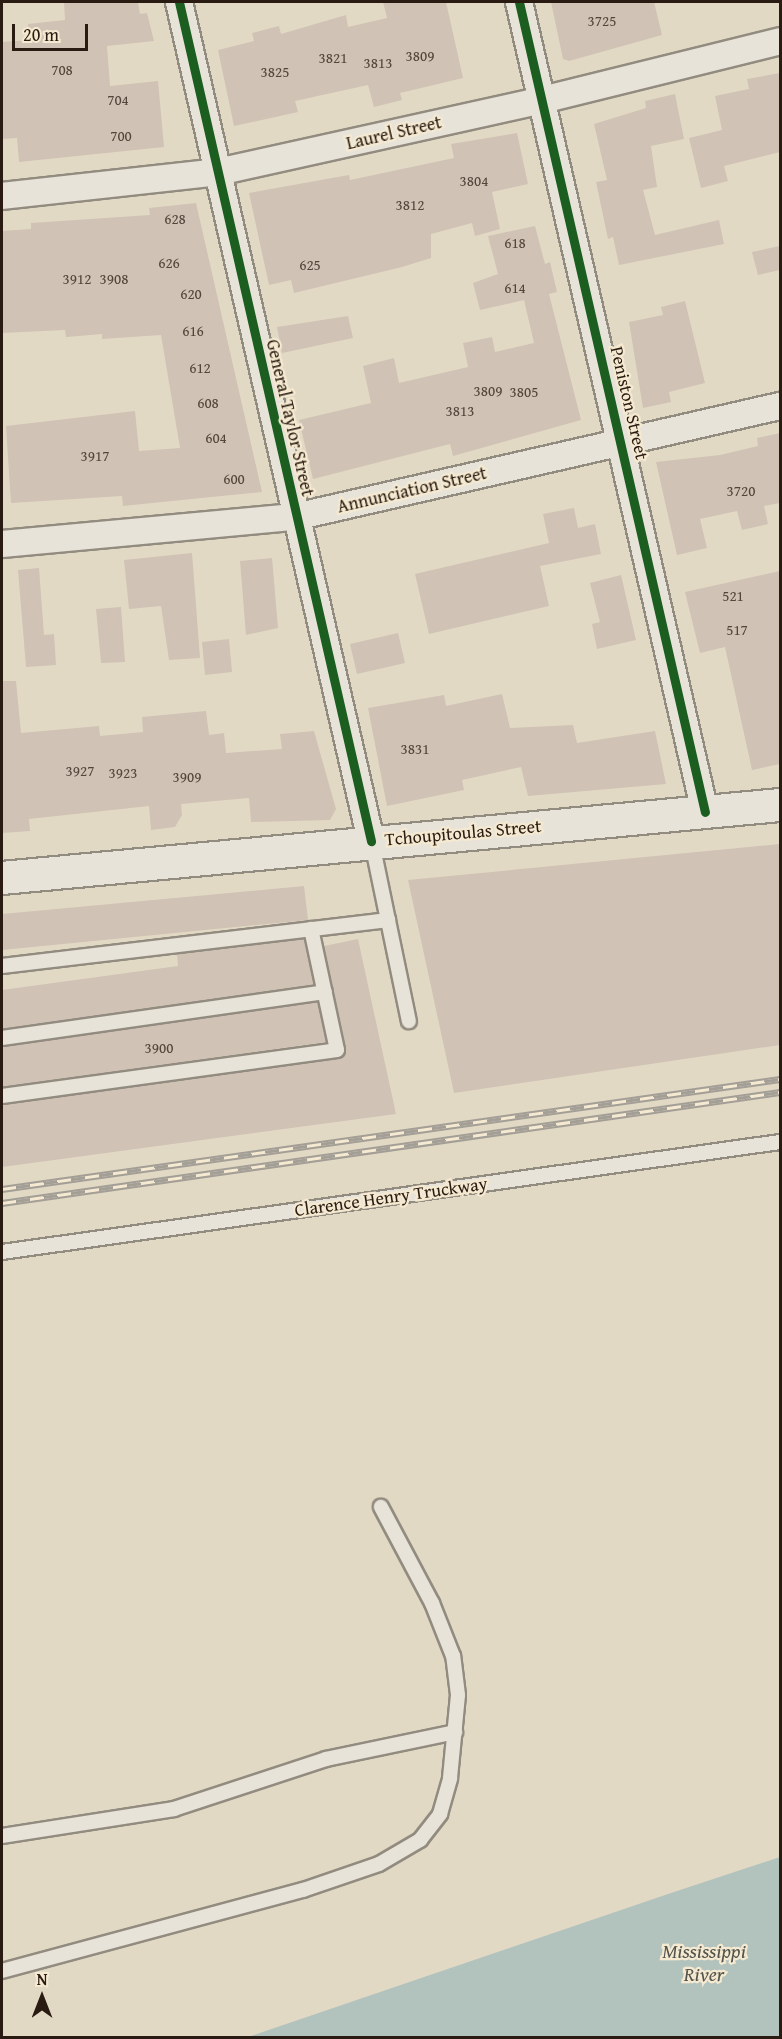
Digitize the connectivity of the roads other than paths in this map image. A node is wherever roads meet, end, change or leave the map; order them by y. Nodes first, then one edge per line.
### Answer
1 (179, 2) edge
2 (519, 2) edge
3 (780, 41) edge
4 (542, 100) junction
5 (218, 172) junction
6 (2, 196) edge
7 (780, 405) edge
8 (621, 442) junction
9 (295, 517) junction
10 (2, 544) edge
11 (780, 805) edge
12 (705, 812) junction
13 (371, 841) junction
14 (2, 878) edge
15 (388, 920) junction
16 (311, 929) junction
17 (2, 966) edge
18 (325, 992) junction
19 (409, 1021) dead end
20 (2, 1038) edge
21 (2, 1096) edge
22 (780, 1142) edge
23 (2, 1252) edge
24 (381, 1507) dead end
25 (455, 1732) junction
26 (2, 1836) edge
27 (2, 1971) edge

1 - 5 street, General Taylor Street
2 - 4 street, Peniston Street
3 - 4 street, Laurel Street
4 - 5 street, Laurel Street
4 - 8 street, Peniston Street
5 - 6 street, Laurel Street
5 - 9 street, General Taylor Street
7 - 8 street, Annunciation Street
8 - 9 street, Annunciation Street
8 - 12 street, Peniston Street
9 - 10 street, Annunciation Street
9 - 13 street, General Taylor Street
11 - 12 street, Tchoupitoulas Street
12 - 13 street, Tchoupitoulas Street
13 - 14 street, Tchoupitoulas Street
13 - 15 lane
15 - 16 lane
15 - 19 lane
16 - 17 lane
16 - 18 lane
18 - 20 lane
18 - 21 lane
22 - 23 lane, Clarence Henry Truckway
24 - 25 lane
25 - 26 lane
25 - 27 lane

